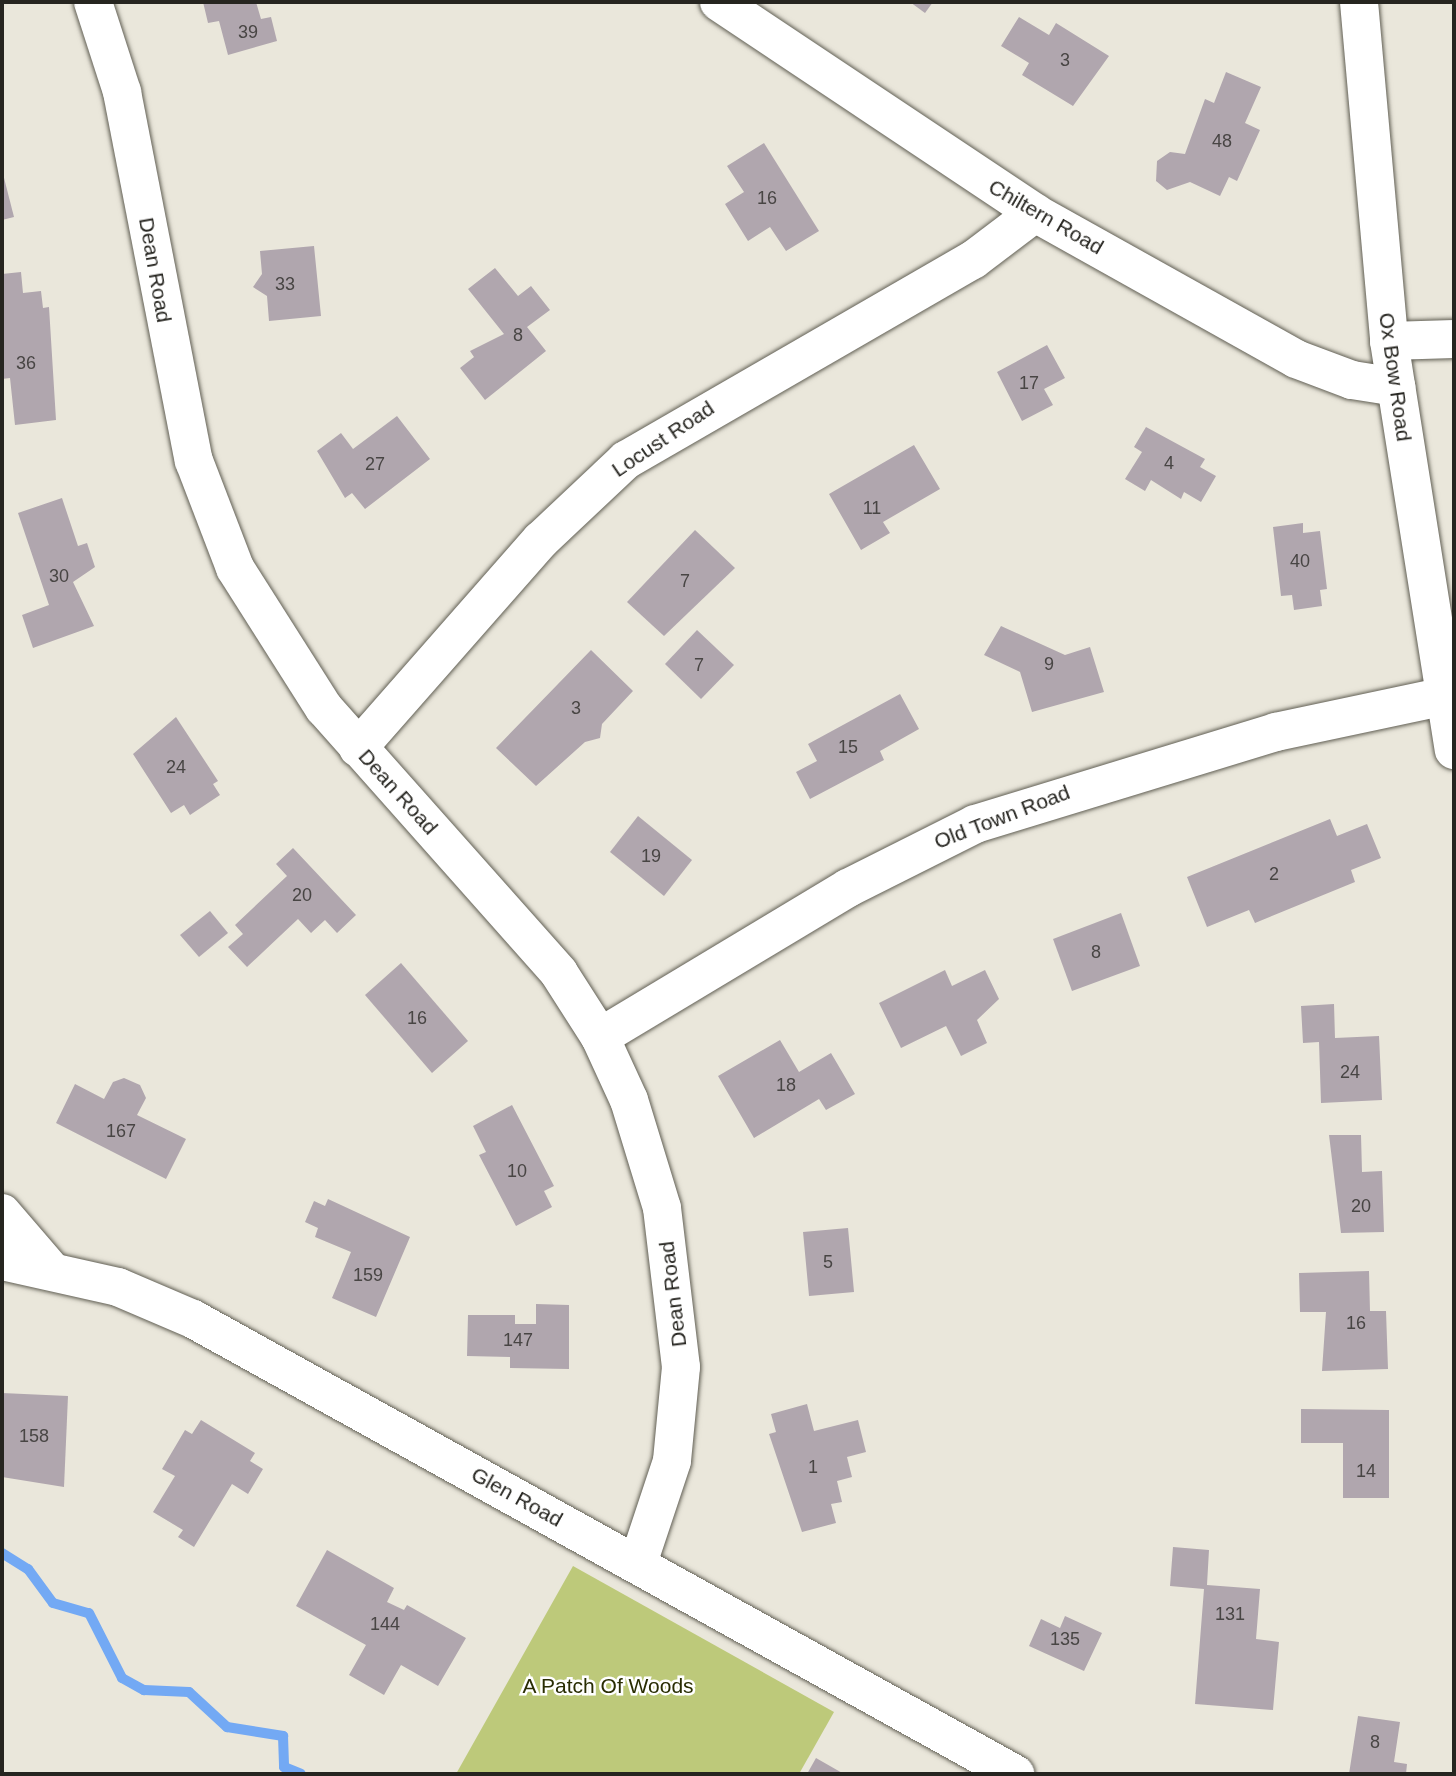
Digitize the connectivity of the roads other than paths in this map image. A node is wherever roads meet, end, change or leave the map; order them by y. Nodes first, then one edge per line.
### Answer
1 (93, 2) edge
2 (719, 2) edge
3 (1359, 2) edge
4 (1035, 213) junction
5 (1454, 339) edge
6 (1389, 341) junction
7 (1396, 387) junction
8 (1445, 696) junction
9 (358, 748) junction
10 (1454, 750) edge
11 (600, 1037) junction
12 (2, 1213) edge
13 (2, 1261) edge
14 (50, 1269) junction
15 (638, 1563) junction
16 (1015, 1774) edge

1 - 9 street, Dean Road
2 - 4 street, Chiltern Road
3 - 6 street, Ox Bow Road
4 - 7 street, Chiltern Road
4 - 9 street, Locust Road
5 - 6 street
6 - 7 street, Ox Bow Road
7 - 8 street, Ox Bow Road
8 - 10 street, Ox Bow Road
8 - 11 street, Old Town Road
9 - 11 street, Dean Road
11 - 15 street, Dean Road
12 - 14 street
13 - 14 street, Glen Road
14 - 15 street, Glen Road
15 - 16 street, Glen Road

